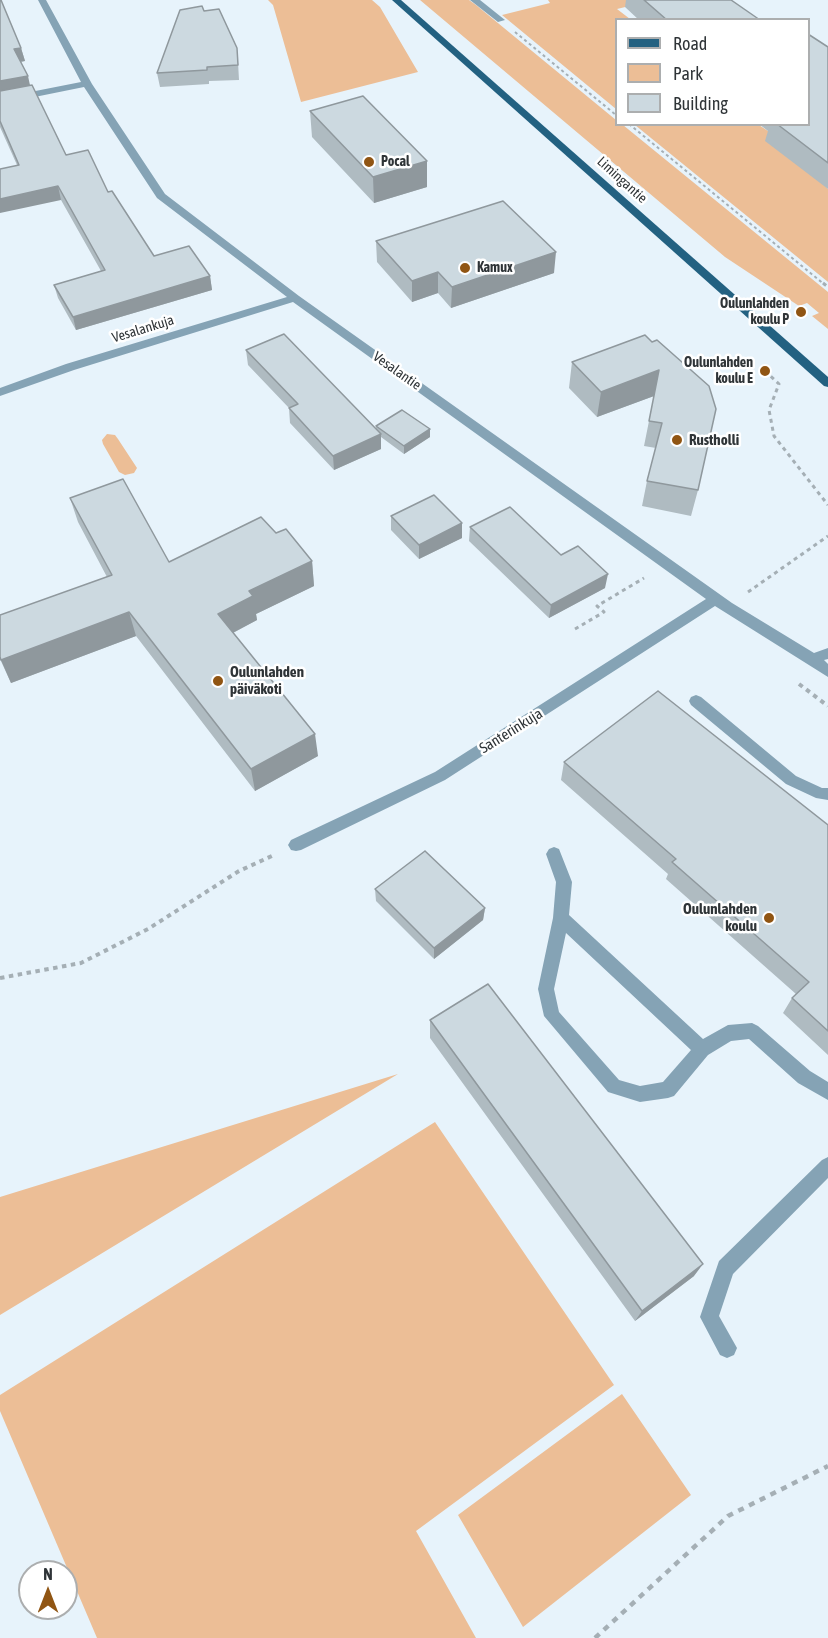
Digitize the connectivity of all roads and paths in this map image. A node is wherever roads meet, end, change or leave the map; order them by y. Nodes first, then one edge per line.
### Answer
1 (42, 0) edge
2 (396, 0) edge
3 (474, 0) edge
4 (501, 20) joint
5 (87, 84) junction
6 (0, 101) edge
7 (615, 114) edge
8 (630, 126) edge
9 (828, 287) edge
10 (295, 298) junction
11 (765, 371) dead end
12 (828, 383) edge
13 (0, 392) edge
14 (828, 505) edge
15 (828, 536) edge
16 (645, 577) dead end
17 (715, 598) junction
18 (727, 607) junction
19 (576, 629) dead end
20 (828, 653) edge
21 (813, 659) junction
22 (828, 672) edge
23 (696, 701) dead end
24 (828, 794) edge
25 (296, 845) joint
26 (554, 854) dead end
27 (561, 918) junction
28 (0, 978) edge
29 (702, 1049) junction
30 (828, 1092) edge
31 (828, 1166) edge
32 (727, 1348) dead end
33 (828, 1466) edge
34 (595, 1638) edge

1 - 5 street, Vesalantie
2 - 12 main road, Limingantie
3 - 4 street
4 - 7 path
5 - 6 street
5 - 10 street, Vesalantie
8 - 9 path
10 - 13 street, Vesalankuja
10 - 17 street, Vesalantie
11 - 14 path
15 - 18 path
16 - 19 path
17 - 18 street, Vesalantie
17 - 25 street, Santerinkuja
18 - 21 street, Vesalantie
20 - 21 street
21 - 22 street, Vesalantie
23 - 24 street
25 - 28 path
26 - 27 street
27 - 29 street
27 - 29 street
29 - 30 street
31 - 32 street
33 - 34 path

